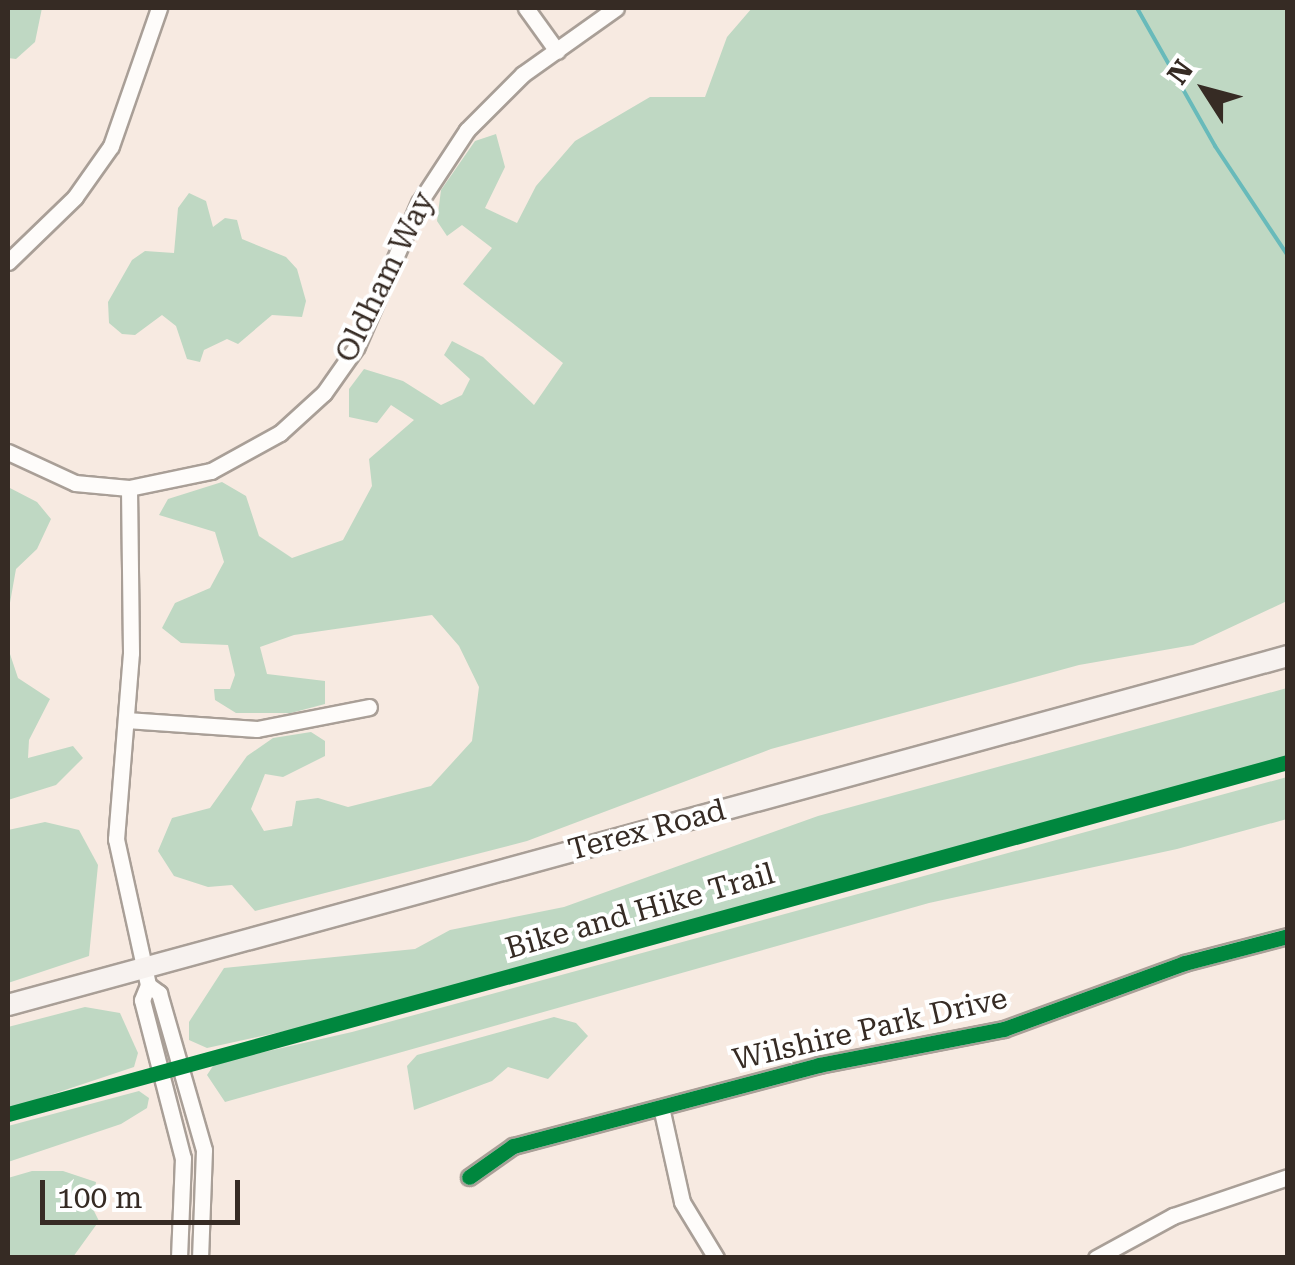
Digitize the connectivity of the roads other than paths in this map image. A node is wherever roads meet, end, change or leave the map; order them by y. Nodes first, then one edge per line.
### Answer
1 (159, 8) edge
2 (526, 8) edge
3 (616, 8) edge
4 (557, 50) junction
5 (8, 262) edge
6 (8, 452) edge
7 (129, 488) junction
8 (1288, 656) edge
9 (369, 707) dead end
10 (126, 720) junction
11 (1288, 936) edge
12 (145, 976) junction
13 (8, 1005) edge
14 (662, 1107) junction
15 (199, 1128) junction
16 (179, 1133) junction
17 (1288, 1177) edge
18 (468, 1178) dead end
19 (185, 1222) junction
20 (205, 1224) junction
21 (179, 1258) edge
22 (200, 1258) edge
23 (716, 1258) edge
24 (1096, 1258) edge

1 - 5 street
2 - 4 street
3 - 4 street, Oldham Way
4 - 7 street, Oldham Way
6 - 7 street, Oldham Way
7 - 10 street
8 - 12 main road, Terex Road
9 - 10 street
10 - 12 street
11 - 14 street, Wilshire Park Drive
12 - 13 main road, Terex Road
12 - 15 street
12 - 16 street
14 - 18 street, Wilshire Park Drive
14 - 23 street
15 - 16 street
15 - 20 street
16 - 19 street
17 - 24 street
19 - 20 street
19 - 21 street
20 - 22 street

